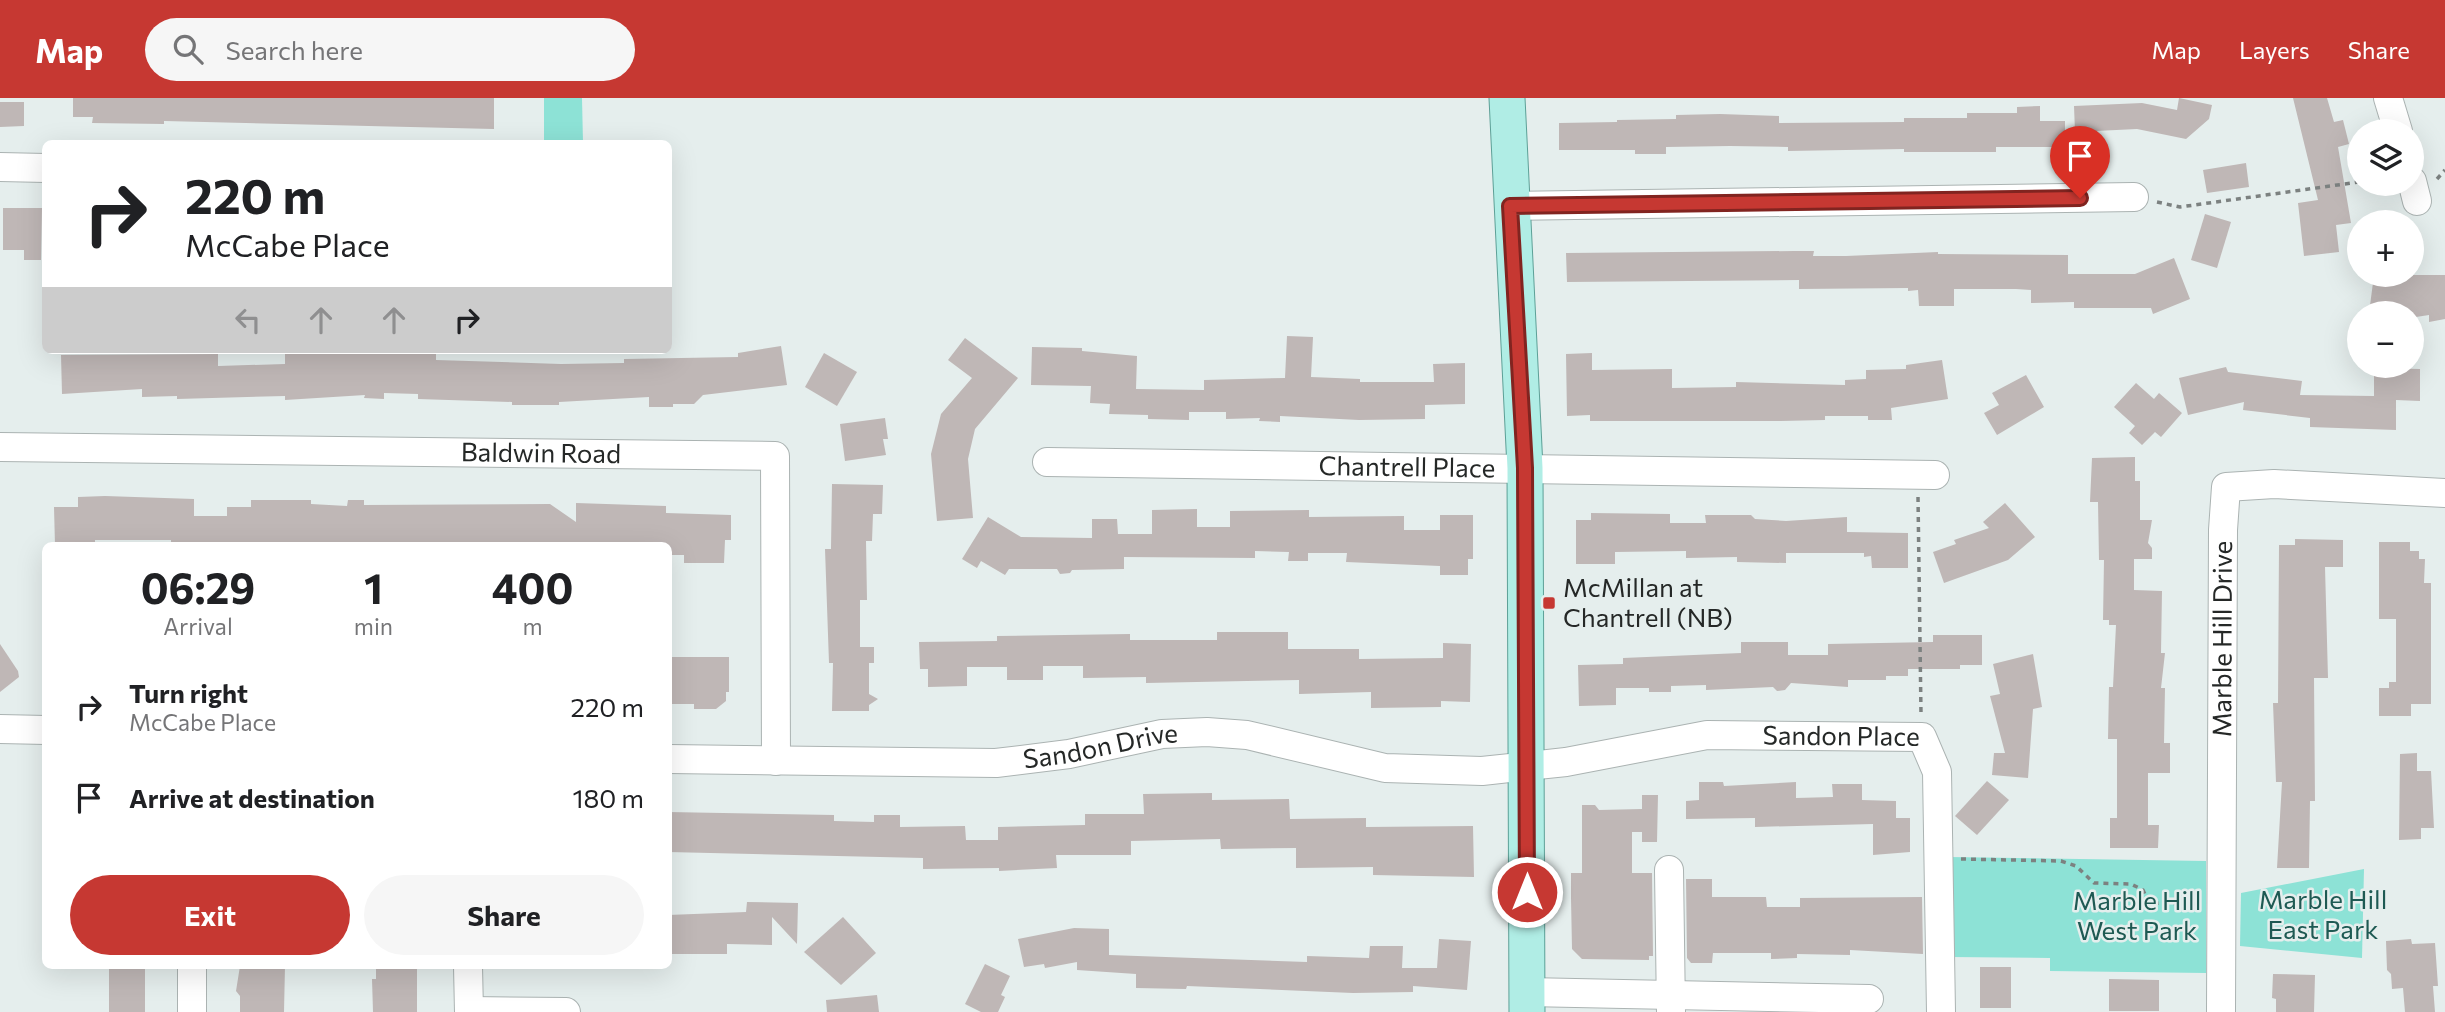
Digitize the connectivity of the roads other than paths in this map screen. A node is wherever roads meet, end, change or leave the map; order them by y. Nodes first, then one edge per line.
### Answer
1 (1507, 98) edge
2 (2388, 98) edge
3 (2394, 119) edge
4 (0, 167) edge
5 (42, 168) edge
6 (2134, 197) road end
7 (1510, 206) junction
8 (0, 447) edge
9 (1047, 462) dead end
10 (1525, 468) junction
11 (1926, 474) road end
12 (2445, 493) edge
13 (0, 729) edge
14 (42, 730) edge
15 (672, 759) edge
16 (776, 761) junction
17 (1527, 767) junction
18 (1669, 870) dead end
19 (192, 969) edge
20 (468, 969) edge
21 (1869, 999) dead end
22 (1527, 1002) edge
23 (1671, 1004) edge
24 (192, 1012) edge
25 (469, 1012) edge
26 (566, 1012) edge
27 (1941, 1012) edge
28 (2221, 1012) edge

1 - 7 main road
2 - 3 street
4 - 5 street
6 - 7 street
7 - 10 main road
8 - 16 street, Baldwin Road
9 - 10 street, Chantrell Place
10 - 11 street, Chantrell Place
10 - 17 main road
12 - 28 street, Marble Hill Drive
13 - 14 street
15 - 16 street, Sandon Drive
16 - 17 street, Sandon Drive
17 - 22 main road
17 - 27 street, Sandon Place
18 - 23 street
19 - 24 street
20 - 25 street
21 - 23 street
22 - 23 street
25 - 26 street

